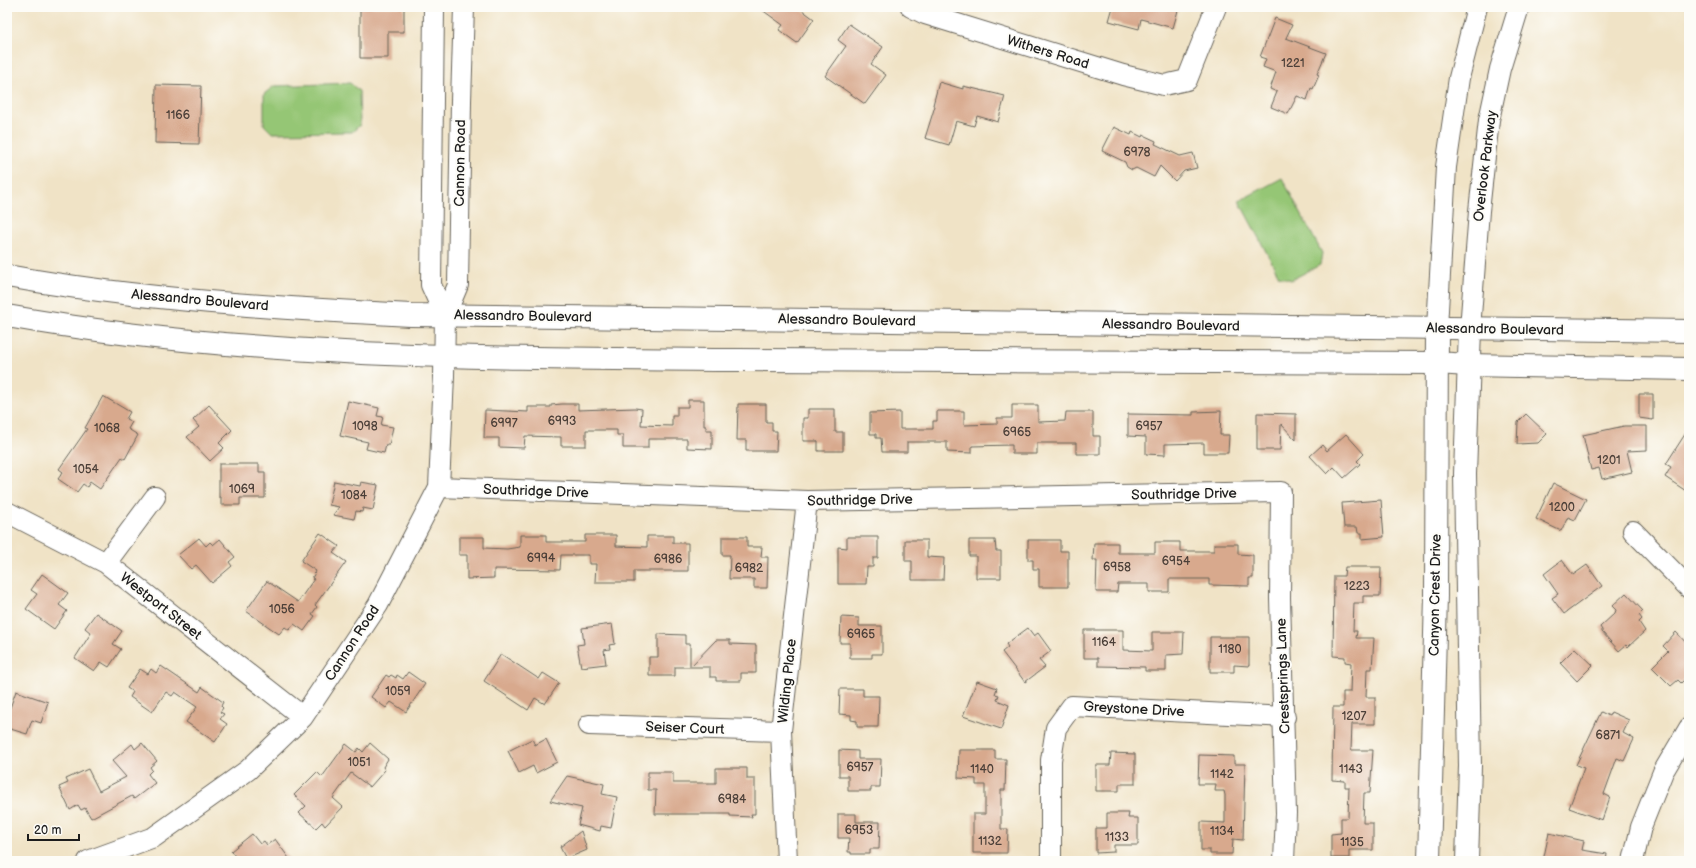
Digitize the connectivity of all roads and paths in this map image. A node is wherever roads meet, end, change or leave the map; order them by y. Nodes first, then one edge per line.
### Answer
1 (434, 7) edge
2 (464, 7) edge
3 (911, 7) edge
4 (1216, 7) edge
5 (1477, 7) edge
6 (1519, 7) edge
7 (7, 276) edge
8 (7, 316) edge
9 (444, 316) junction
10 (1437, 328) junction
11 (1470, 329) junction
12 (1689, 331) edge
13 (444, 355) junction
14 (1437, 363) junction
15 (1468, 365) junction
16 (1689, 369) edge
17 (439, 487) junction
18 (1281, 492) joint
19 (155, 497) dead end
20 (807, 501) junction
21 (7, 512) edge
22 (1633, 531) dead end
23 (106, 563) junction
24 (1689, 588) edge
25 (303, 717) junction
26 (1285, 718) junction
27 (589, 725) dead end
28 (1689, 728) edge
29 (781, 731) junction
30 (88, 861) edge
31 (787, 861) edge
32 (1051, 861) edge
33 (1284, 861) edge
34 (1429, 861) edge
35 (1467, 861) edge
36 (1633, 861) edge

1 - 9 street, Cannon Road
2 - 9 street, Cannon Road
3 - 4 street, Withers Road
5 - 10 street
6 - 11 street, Overlook Parkway
7 - 9 main road, Alessandro Boulevard
8 - 13 main road
9 - 10 main road, Alessandro Boulevard
9 - 13 street, Cannon Road
10 - 11 main road, Alessandro Boulevard
10 - 14 main road, Canyon Crest Drive
11 - 12 main road, Alessandro Boulevard
11 - 15 main road
13 - 14 main road
13 - 17 street, Cannon Road
14 - 15 main road
14 - 34 main road, Canyon Crest Drive
15 - 16 main road
15 - 35 main road
17 - 20 street, Southridge Drive
17 - 25 street, Cannon Road
18 - 20 street, Southridge Drive
18 - 26 street, Crestsprings Lane
19 - 23 street
20 - 29 street, Wilding Place
21 - 23 street, Westport Street
22 - 24 street
23 - 25 street, Westport Street
25 - 30 street, Cannon Road
26 - 32 street, Greystone Drive
26 - 33 street, Crestsprings Lane
27 - 29 street, Seiser Court
28 - 36 street
29 - 31 street, Wilding Place

